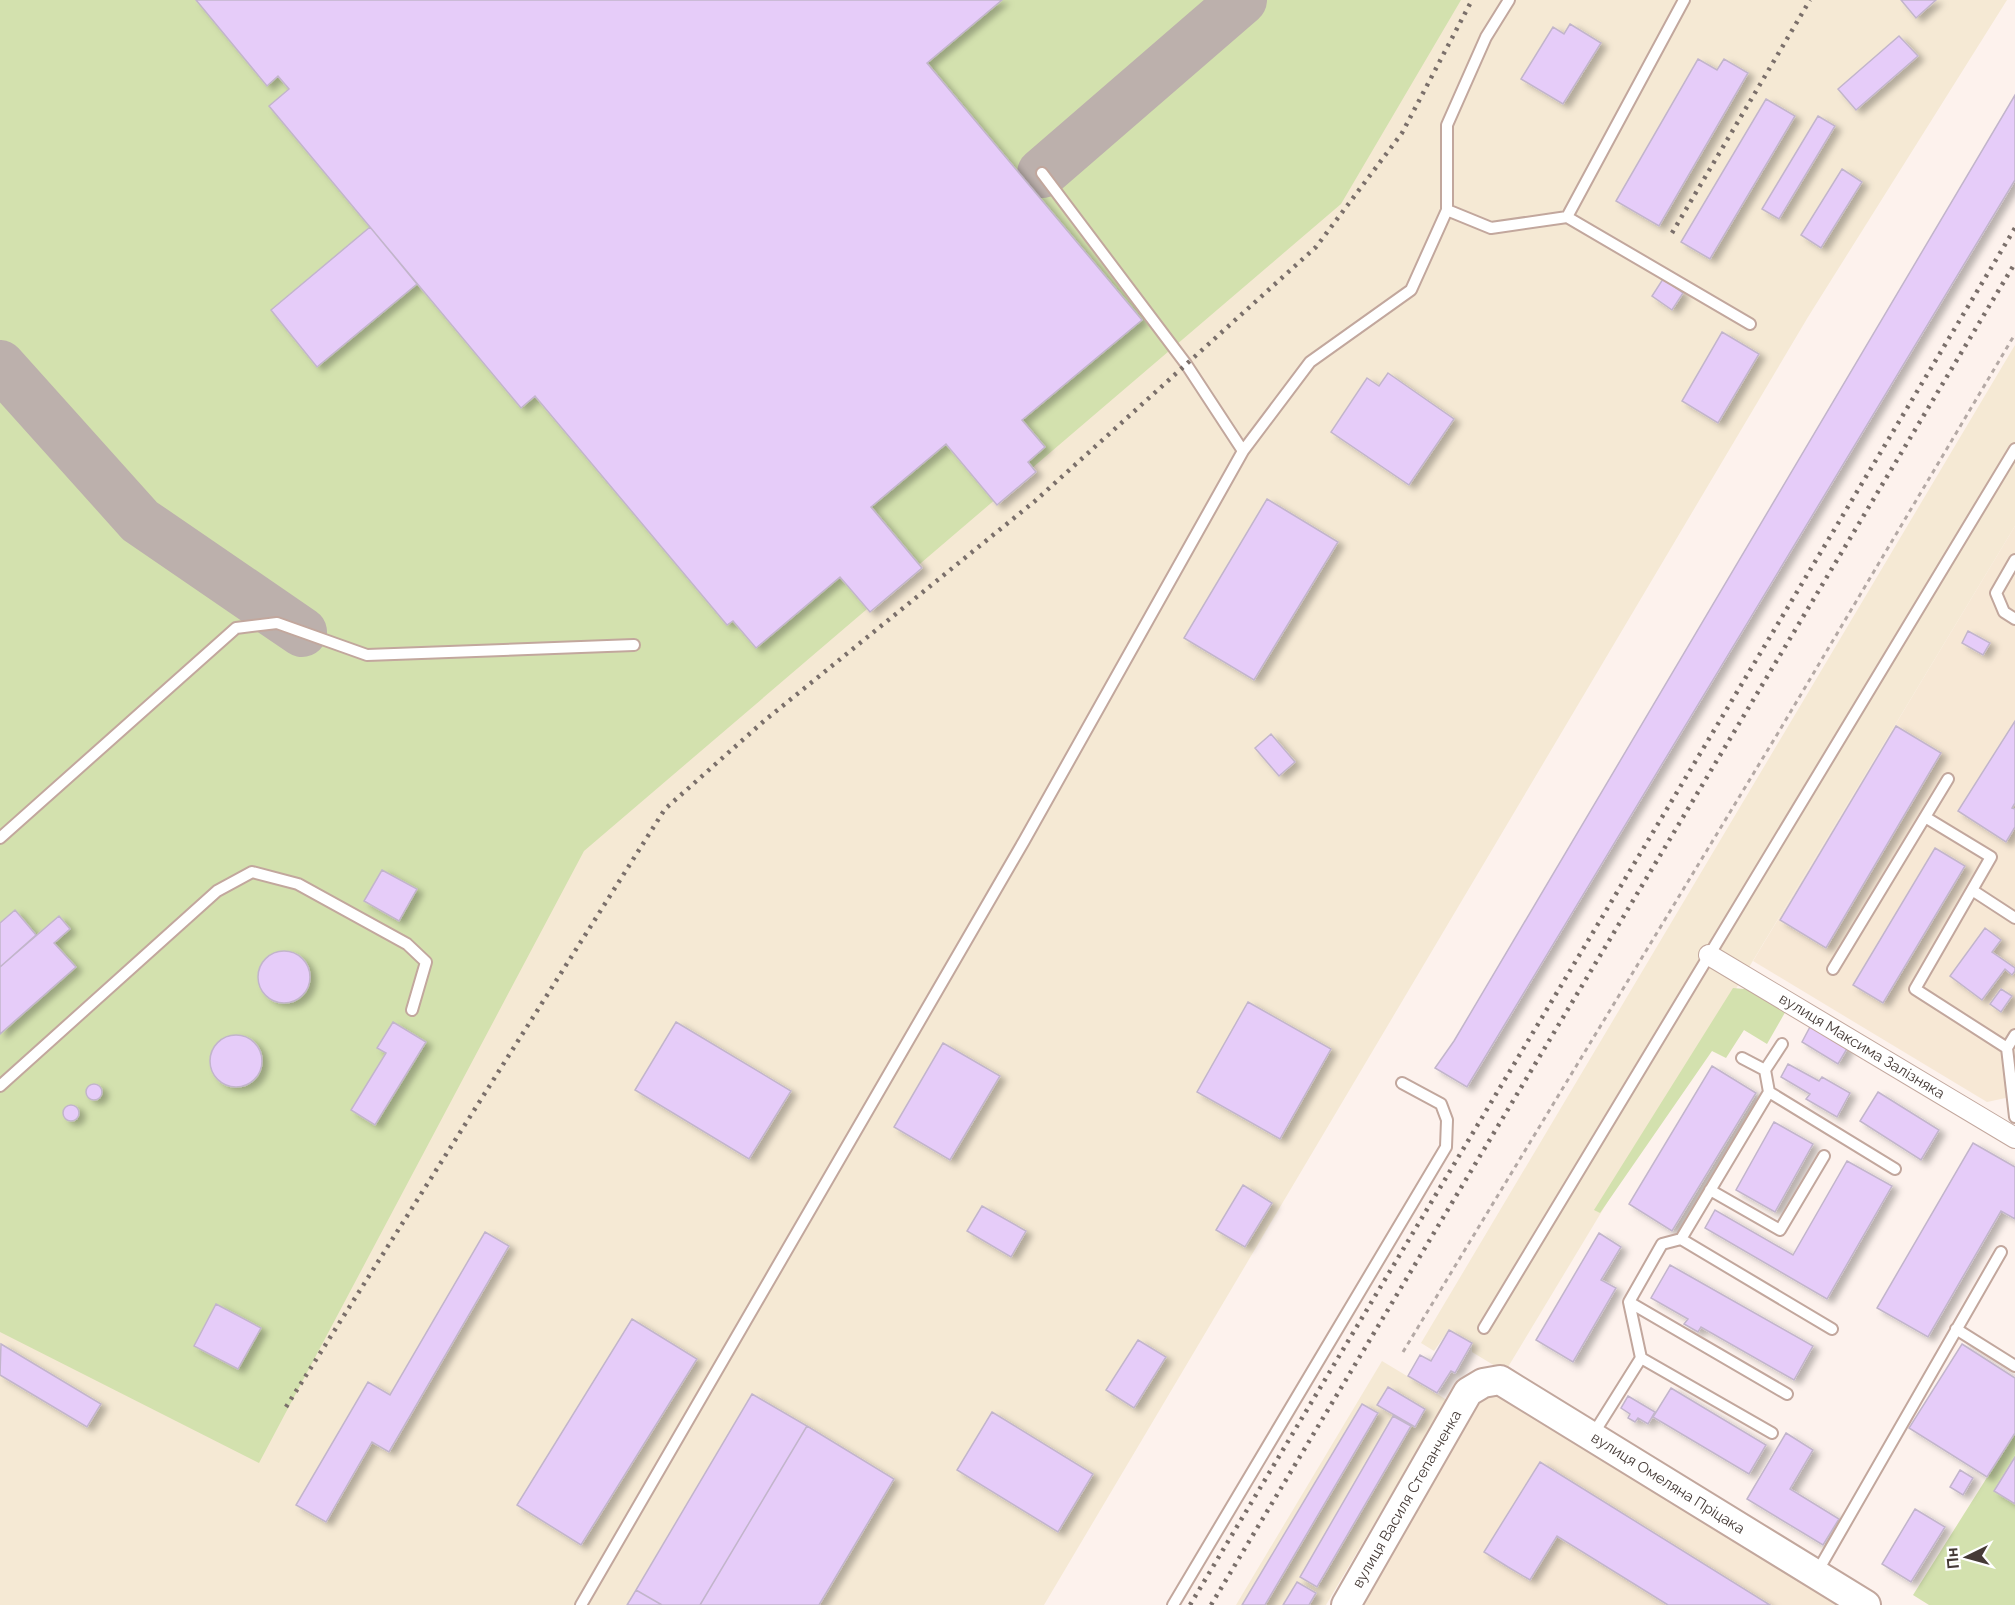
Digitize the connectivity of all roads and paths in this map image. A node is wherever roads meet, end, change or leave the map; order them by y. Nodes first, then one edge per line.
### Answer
1 (1509, 0) edge
2 (1684, 0) edge
3 (1042, 173) dead end
4 (1447, 210) junction
5 (1567, 217) junction
6 (1750, 324) dead end
7 (2015, 334) edge
8 (2015, 449) edge
9 (1243, 451) junction
10 (2015, 560) edge
11 (2015, 619) edge
12 (634, 645) dead end
13 (1948, 779) dead end
14 (1925, 817) junction
15 (0, 838) edge
16 (1972, 890) junction
17 (2015, 918) edge
18 (1709, 955) junction
19 (1833, 969) dead end
20 (412, 1010) dead end
21 (2015, 1035) edge
22 (1782, 1044) dead end
23 (2007, 1048) junction
24 (1742, 1058) dead end
25 (1765, 1070) junction
26 (1402, 1083) dead end
27 (0, 1086) edge
28 (1769, 1092) junction
29 (2015, 1117) edge
30 (2015, 1138) edge
31 (1824, 1156) dead end
32 (1895, 1169) dead end
33 (1710, 1190) junction
34 (1682, 1239) junction
35 (2001, 1252) dead end
36 (1629, 1302) junction
37 (1484, 1328) dead end
38 (1832, 1329) dead end
39 (1956, 1329) junction
40 (1403, 1352) dead end
41 (1641, 1358) junction
42 (2015, 1366) edge
43 (1468, 1392) joint
44 (1787, 1394) dead end
45 (1772, 1433) dead end
46 (1591, 1436) junction
47 (1816, 1574) junction
48 (580, 1605) edge
49 (1173, 1605) edge
50 (1346, 1605) edge
51 (1866, 1605) edge

1 - 4 lane
2 - 5 lane
3 - 9 lane
4 - 5 lane
4 - 9 lane
5 - 6 lane
7 - 40 path
8 - 18 lane
9 - 48 lane
10 - 11 lane
12 - 15 lane
13 - 14 lane
14 - 16 lane
14 - 19 lane
16 - 17 lane
16 - 23 lane
18 - 30 street, вулиця Максима Залізняка
18 - 37 lane
20 - 27 lane
21 - 23 lane
22 - 25 lane
23 - 29 lane
24 - 25 lane
25 - 28 lane
26 - 49 lane
28 - 32 lane
28 - 33 lane
31 - 33 lane
33 - 34 lane
34 - 36 lane
34 - 38 lane
35 - 39 lane
36 - 41 lane
36 - 44 lane
39 - 42 lane
39 - 47 lane
41 - 45 lane
41 - 46 lane
43 - 46 street, вулиця Омеляна Пріцака
43 - 50 street, вулиця Василя Степанченка
46 - 47 street, вулиця Омеляна Пріцака
47 - 51 street, вулиця Омеляна Пріцака

